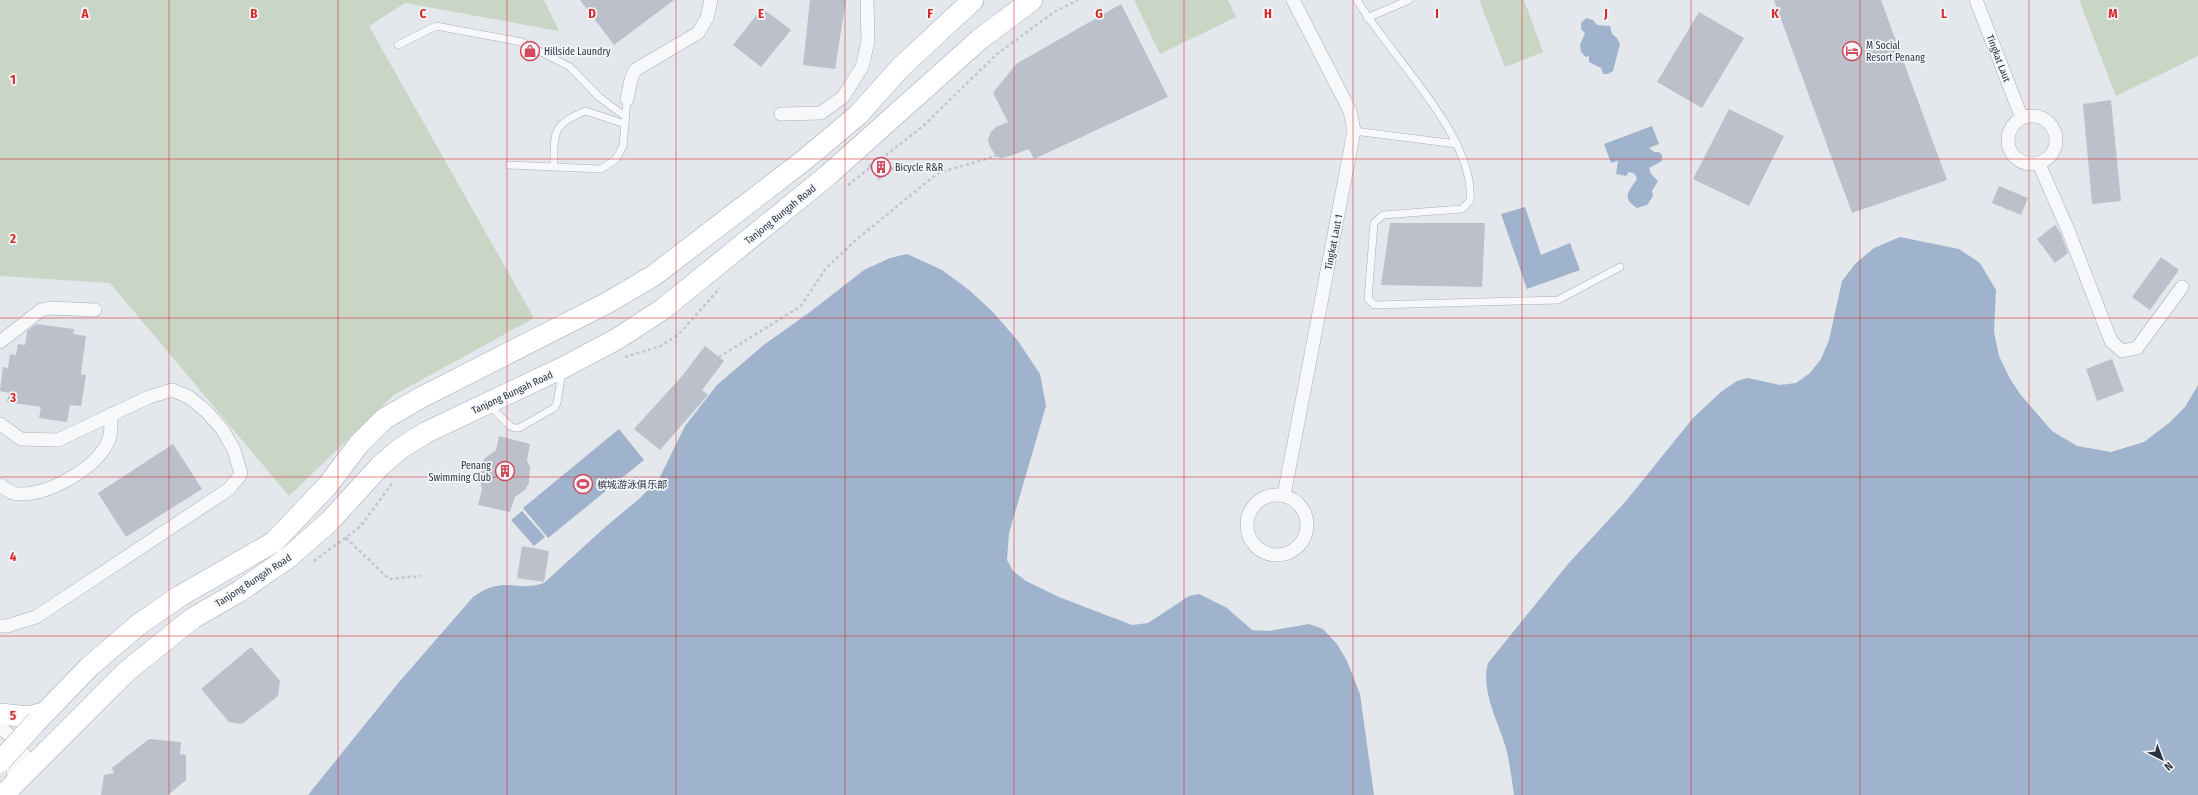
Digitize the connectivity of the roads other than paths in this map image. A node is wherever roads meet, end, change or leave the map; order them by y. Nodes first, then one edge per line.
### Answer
1 (711, 0) edge
2 (867, 0) edge
3 (973, 0) edge
4 (1032, 0) edge
5 (1293, 0) edge
6 (1357, 0) edge
7 (1409, 0) edge
8 (1976, 0) edge
9 (1367, 18) junction
10 (398, 45) dead end
11 (628, 99) joint
12 (781, 114) dead end
13 (2021, 116) junction
14 (626, 121) junction
15 (1354, 131) junction
16 (1457, 144) junction
17 (2038, 164) junction
18 (509, 165) dead end
19 (554, 167) junction
20 (1620, 267) dead end
21 (2182, 287) dead end
22 (95, 310) dead end
23 (0, 342) edge
24 (562, 368) junction
25 (487, 403) junction
26 (111, 414) junction
27 (0, 424) edge
28 (0, 485) edge
29 (1284, 495) junction
30 (0, 626) edge
31 (0, 714) edge
32 (41, 717) junction
33 (0, 726) edge
34 (10, 736) dead end
35 (24, 754) dead end
36 (0, 762) edge
37 (0, 788) edge
38 (3, 795) edge

1 - 11 street
2 - 12 street
3 - 32 main road, Tanjong Bungah Road
4 - 24 main road, Tanjong Bungah Road
5 - 15 street, Tingkat Laut 1
6 - 9 lane
7 - 9 lane
8 - 13 street, Tingkat Laut
9 - 16 lane
10 - 14 lane
11 - 14 lane
13 - 17 street
13 - 17 street
14 - 19 lane
14 - 19 lane
15 - 16 lane
15 - 29 street, Tingkat Laut 1
16 - 20 lane
17 - 21 street
18 - 19 lane
22 - 23 street
24 - 25 main road, Tanjong Bungah Road
24 - 25 lane
25 - 38 main road, Tanjong Bungah Road
26 - 27 street
26 - 28 street
26 - 30 street
29 - 29 street
31 - 32 main road
32 - 36 main road, Tanjong Bungah Road, bridge
33 - 34 street
35 - 37 street

